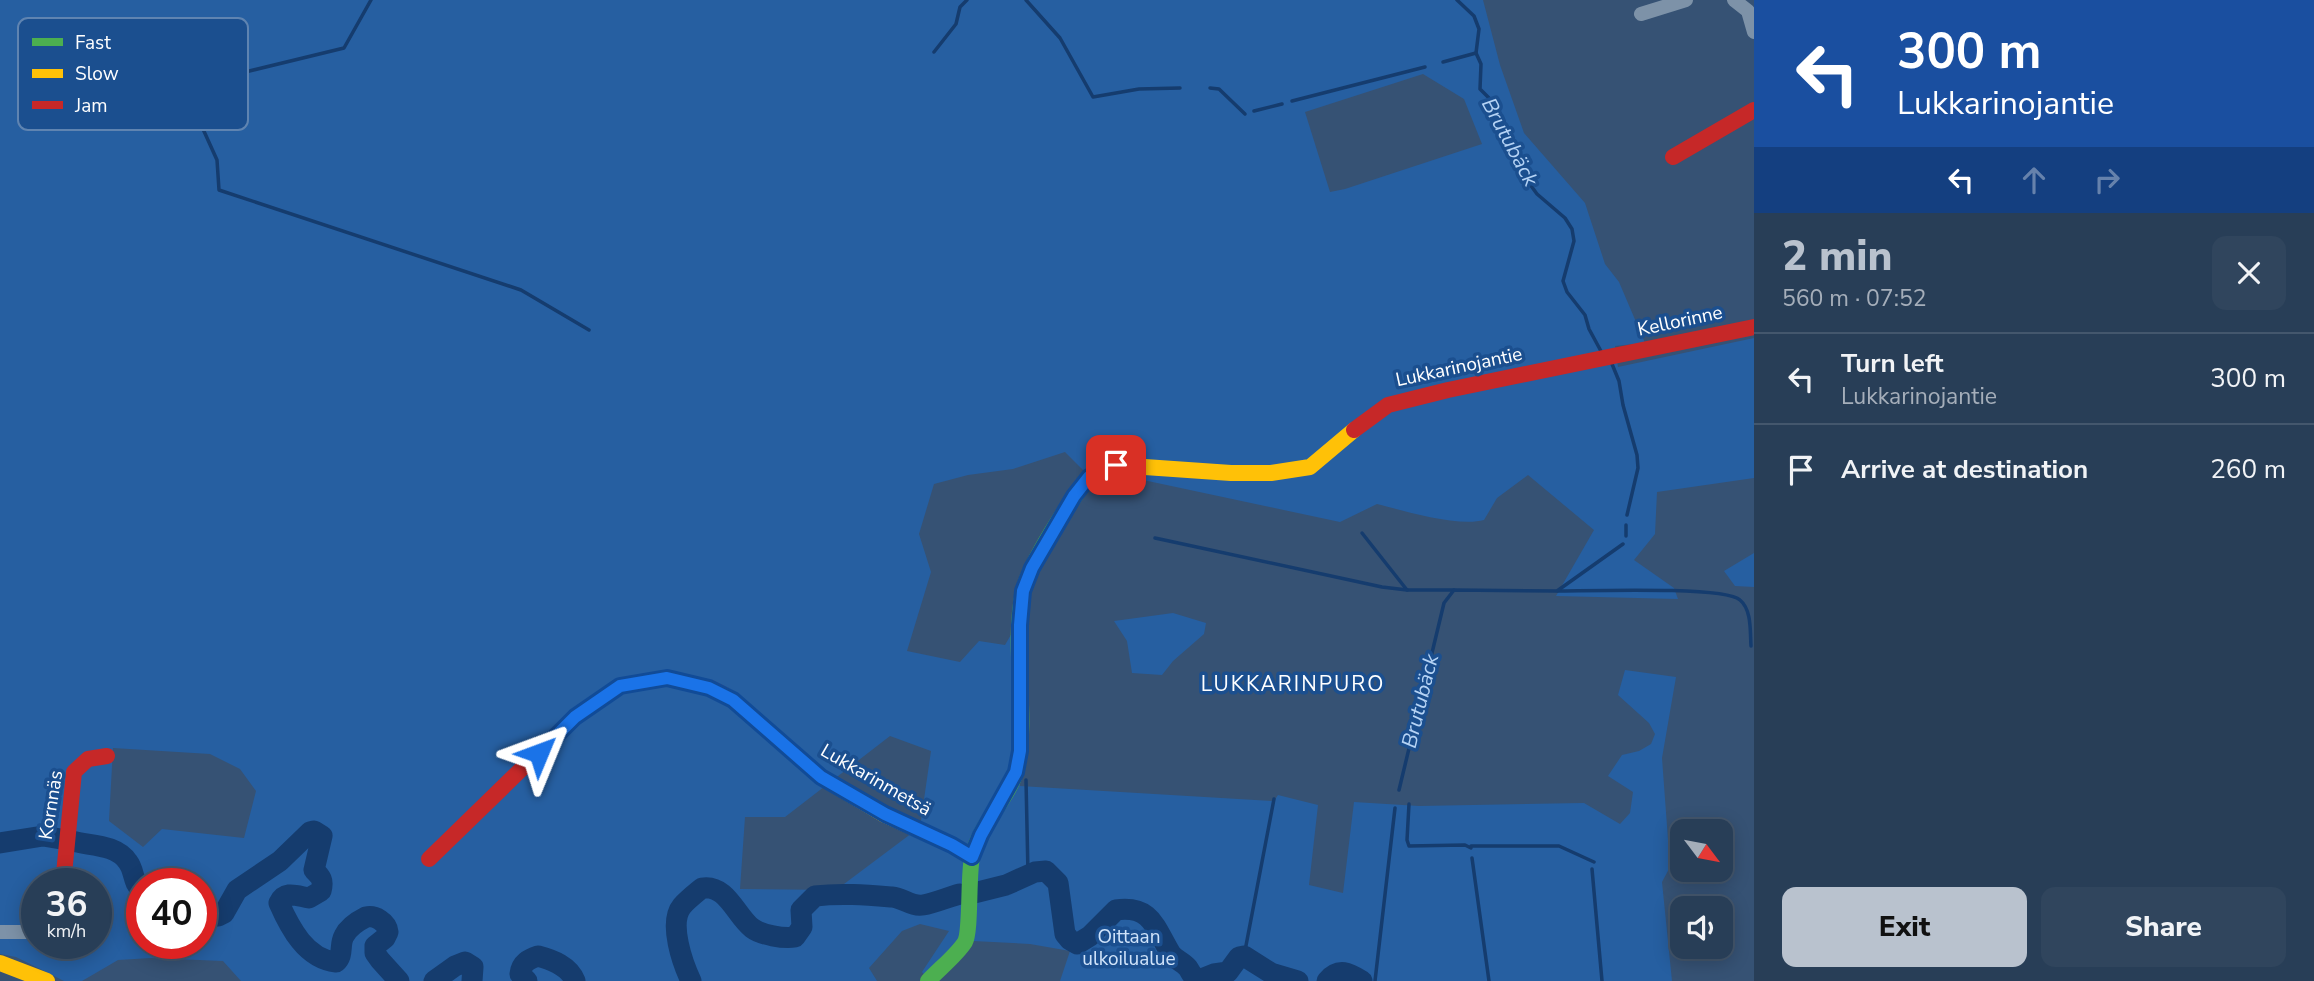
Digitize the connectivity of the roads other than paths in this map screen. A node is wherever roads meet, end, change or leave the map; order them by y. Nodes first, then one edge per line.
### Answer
1 (1686, 0) edge
2 (1734, 0) edge
3 (1746, 5) edge
4 (1641, 14) dead end
5 (1754, 32) edge
6 (1754, 110) edge
7 (1673, 157) dead end
8 (1754, 327) edge
9 (1614, 356) joint
10 (107, 756) dead end
11 (972, 857) junction
12 (429, 859) dead end
13 (65, 868) edge
14 (0, 932) edge
15 (21, 932) edge
16 (0, 963) edge
17 (47, 981) edge
18 (928, 981) edge

1 - 4 street
2 - 3 street
3 - 5 street
6 - 7 street
8 - 9 street, Kellorinne
9 - 11 street, Lukkarinojantie
10 - 13 street, Kornnäs
11 - 12 street, Lukkarinmetsä
11 - 18 street, Lukkarinojantie
14 - 15 street
16 - 17 street

